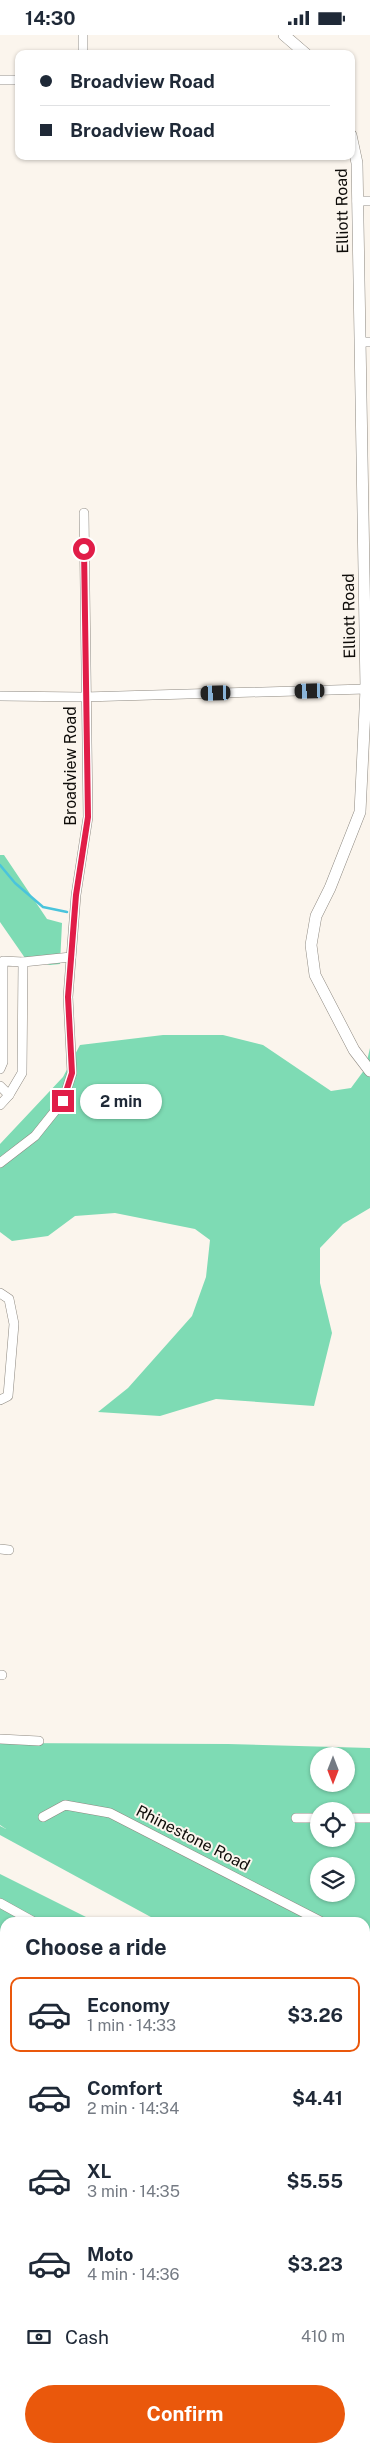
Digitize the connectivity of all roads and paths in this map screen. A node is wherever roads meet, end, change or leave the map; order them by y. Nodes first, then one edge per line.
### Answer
1 (83, 35) edge
2 (284, 35) edge
3 (83, 50) edge
4 (301, 50) edge
5 (0, 80) edge
6 (15, 80) edge
7 (355, 154) edge
8 (357, 201) junction
9 (370, 201) edge
10 (366, 342) edge
11 (84, 513) dead end
12 (366, 689) junction
13 (0, 697) edge
14 (84, 697) junction
15 (71, 957) junction
16 (23, 962) junction
17 (0, 1069) edge
18 (370, 1071) edge
19 (0, 1086) edge
20 (9, 1095) junction
21 (0, 1105) edge
22 (0, 1163) edge
23 (0, 1293) edge
24 (0, 1400) edge
25 (0, 1739) edge
26 (38, 1741) dead end
27 (43, 1817) dead end
28 (296, 1818) dead end
29 (310, 1818) edge
30 (355, 1818) edge
31 (370, 1818) edge
32 (0, 1903) edge
33 (25, 1917) edge
34 (312, 1917) edge

1 - 3 street
2 - 4 street
5 - 6 street
7 - 8 street, Elliott Road
8 - 9 street
8 - 10 street, Elliott Road
10 - 12 street, Elliott Road
11 - 14 street, Broadview Road
12 - 14 street
12 - 18 street, Elliott Road
13 - 14 street
14 - 15 street, Broadview Road
15 - 16 street
15 - 22 street, Broadview Road
16 - 17 street
16 - 20 street
19 - 20 street
20 - 21 street
23 - 24 street
25 - 26 street
27 - 34 street, Rhinestone Road
28 - 29 street
30 - 31 street
32 - 33 street

